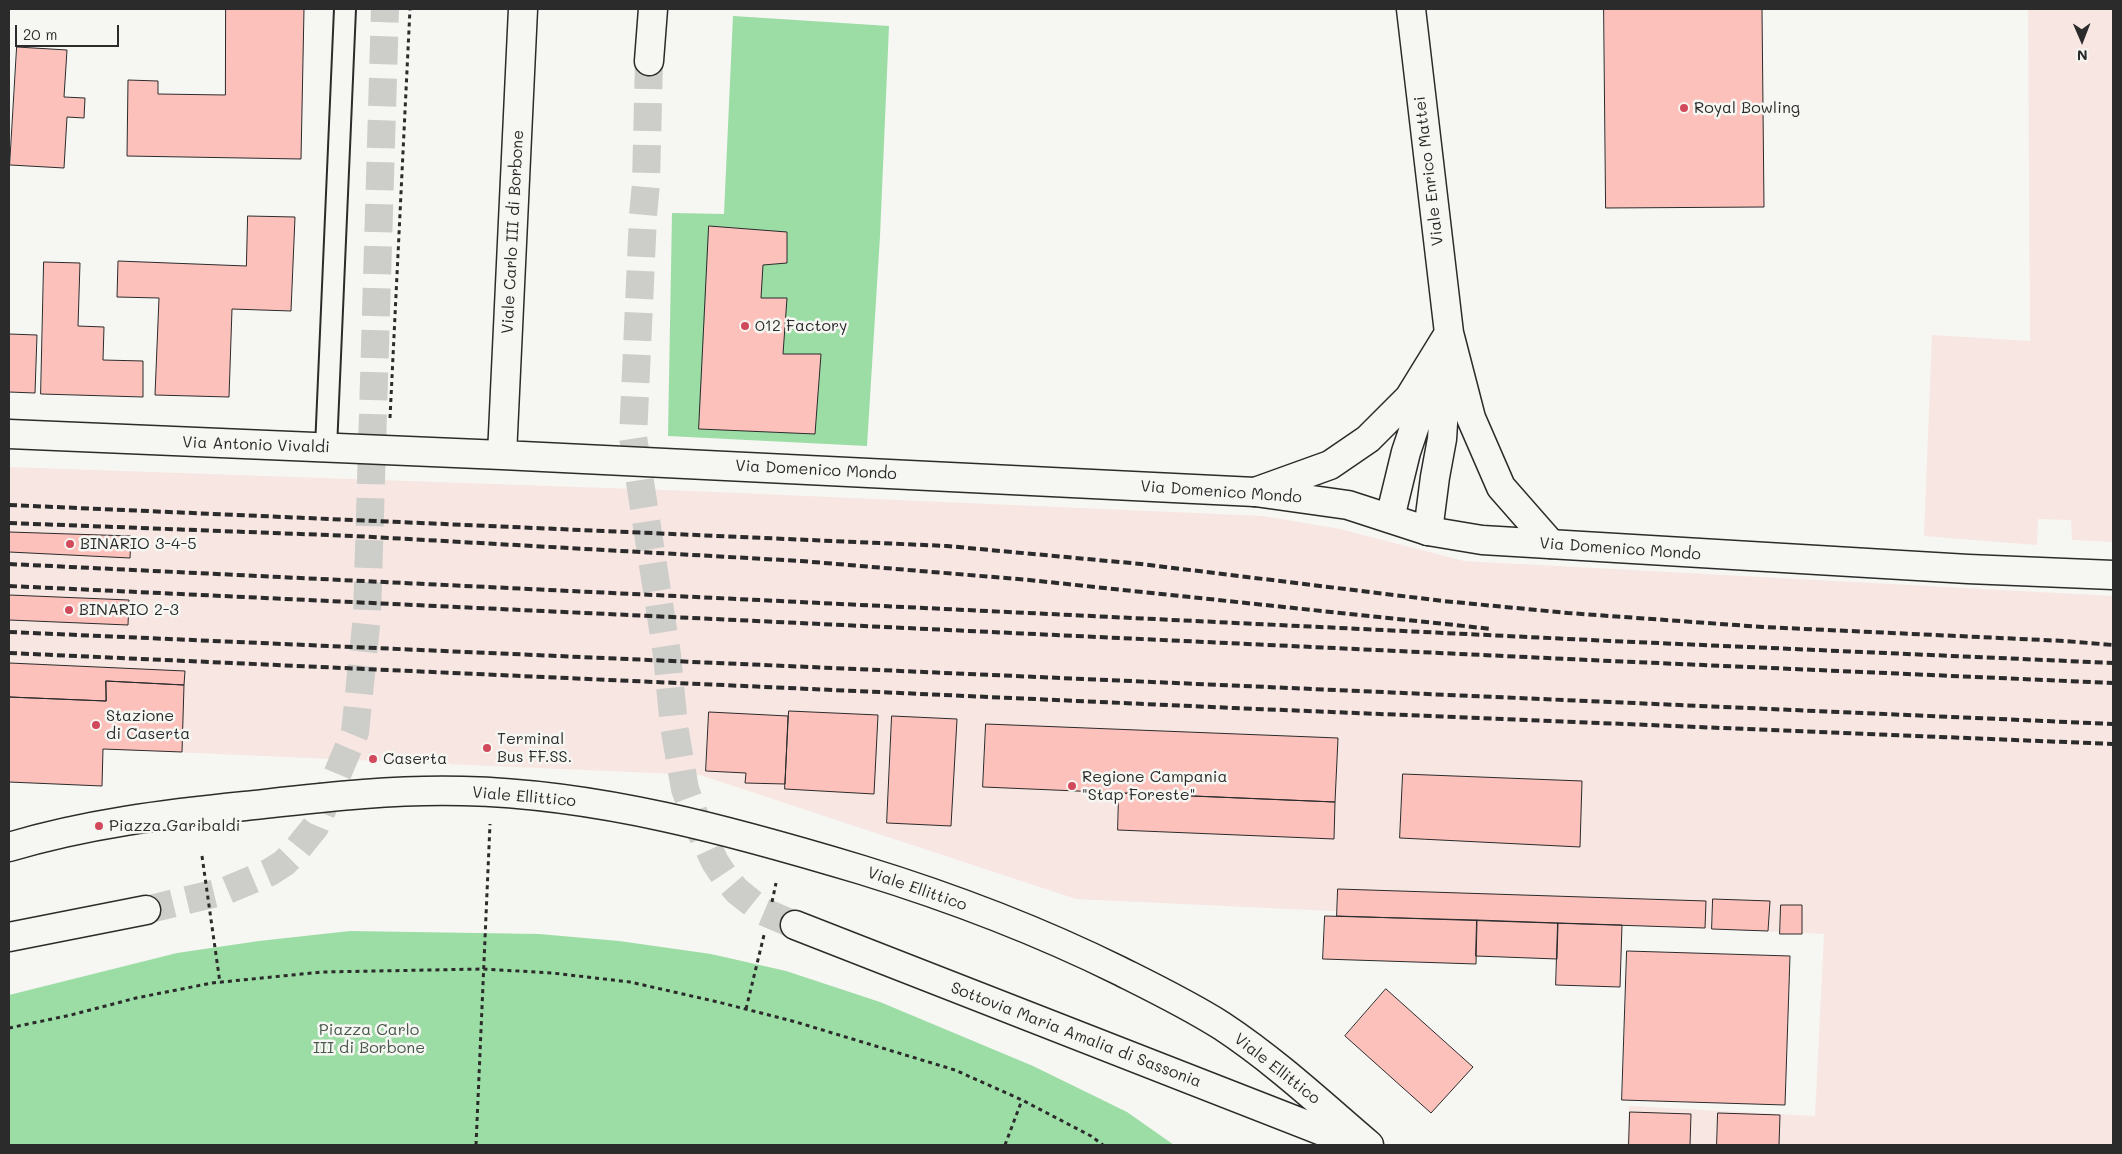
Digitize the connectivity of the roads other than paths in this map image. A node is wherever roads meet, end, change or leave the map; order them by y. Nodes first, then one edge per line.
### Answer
1 (345, 9) edge
2 (523, 9) edge
3 (653, 9) edge
4 (1411, 9) edge
5 (649, 61) tunnel mouth
6 (1448, 333) junction
7 (9, 434) edge
8 (326, 448) junction
9 (502, 455) junction
10 (1255, 492) junction
11 (1390, 518) junction
12 (1428, 531) junction
13 (1551, 544) junction
14 (2113, 574) edge
15 (9, 836) edge
16 (36, 840) junction
17 (9, 847) edge
18 (146, 910) tunnel mouth
19 (795, 925) tunnel mouth
20 (9, 937) edge
21 (1358, 1145) edge
22 (1369, 1145) edge

1 - 8 lane
2 - 9 street, Viale Carlo III di Borbone
3 - 5 street
4 - 6 street, Viale Enrico Mattei
6 - 10 street
6 - 11 street, Viale Enrico Mattei
6 - 12 street, Viale Enrico Mattei
6 - 13 street, Viale Enrico Mattei
7 - 8 street, Via Antonio Vivaldi
8 - 9 street, Via Antonio Vivaldi
9 - 10 street, Via Domenico Mondo
10 - 11 street, Via Domenico Mondo
11 - 12 street, Via Domenico Mondo
12 - 13 street, Via Domenico Mondo
13 - 14 street, Via Domenico Mondo
15 - 16 lane
16 - 17 street
16 - 22 street, Viale Ellittico
18 - 20 street
19 - 21 street, Sottovia Maria Amalia di Sassonia

